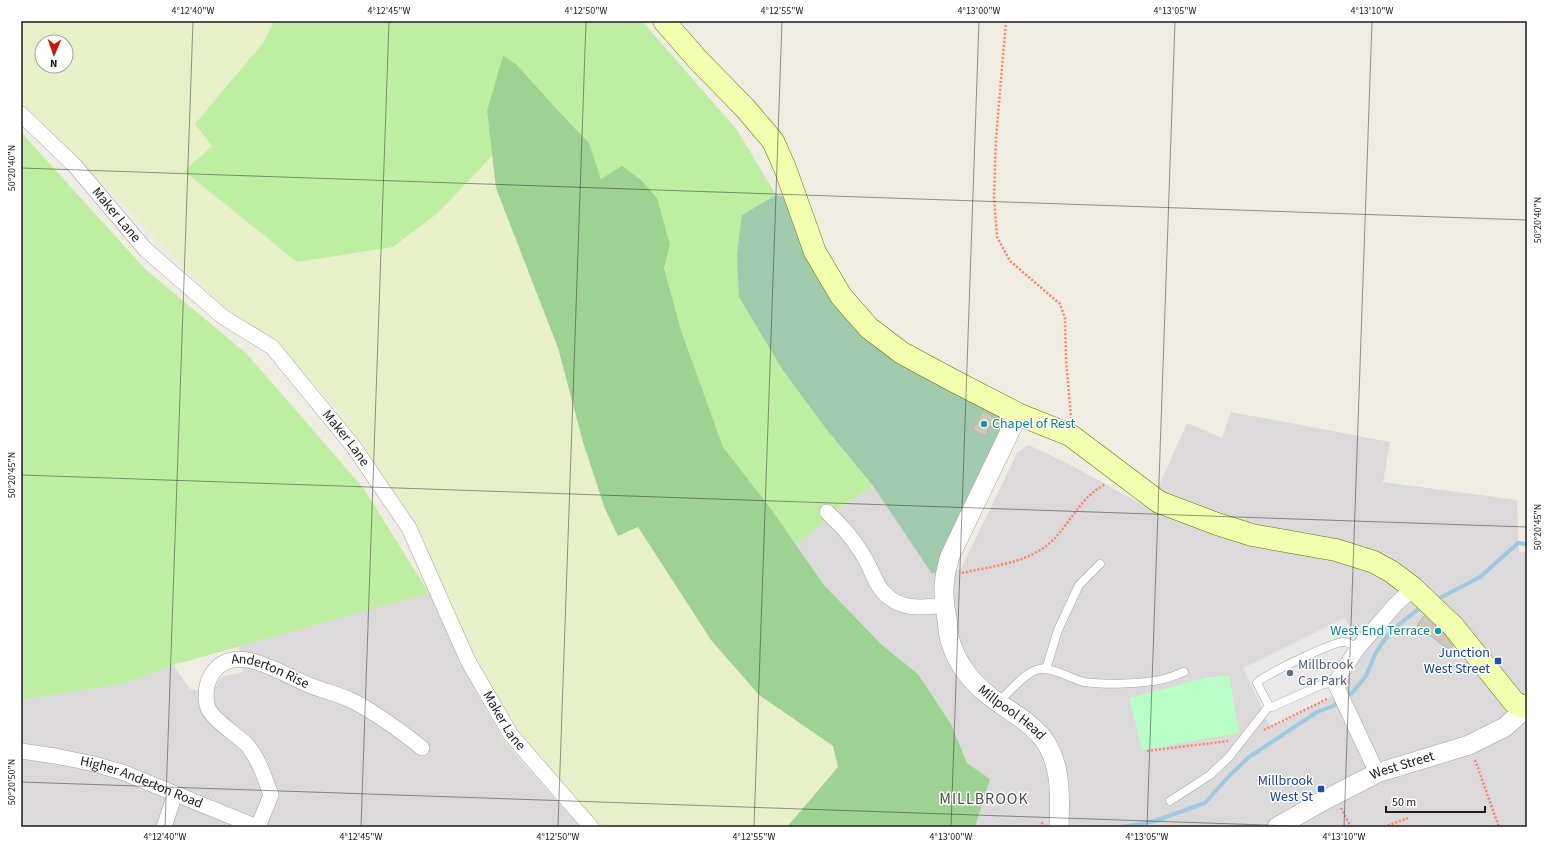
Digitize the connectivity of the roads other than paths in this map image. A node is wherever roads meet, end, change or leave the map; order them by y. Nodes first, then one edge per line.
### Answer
1 (664, 21) edge
2 (21, 114) edge
3 (1020, 415) junction
4 (827, 512) dead end
5 (1100, 564) dead end
6 (1425, 599) junction
7 (944, 605) junction
8 (1358, 648) junction
9 (1046, 669) junction
10 (1184, 672) dead end
11 (1340, 693) junction
12 (998, 703) junction
13 (1269, 706) junction
14 (1527, 706) edge
15 (422, 748) dead end
16 (21, 751) edge
17 (1377, 773) junction
18 (175, 794) junction
19 (1170, 801) dead end
20 (164, 827) edge
21 (258, 827) edge
22 (591, 827) edge
23 (1060, 827) edge
24 (1277, 827) edge

1 - 3 main road
2 - 22 street, Maker Lane
3 - 6 main road
3 - 7 street, Millpool Head
4 - 7 street
5 - 9 lane
6 - 8 street
6 - 14 main road
7 - 12 street, Millpool Head
8 - 11 street
8 - 13 lane
9 - 10 lane
9 - 12 lane
11 - 13 lane
11 - 17 street
12 - 23 street, Millpool Head
13 - 19 lane
14 - 17 street, West Street
15 - 21 street, Anderton Rise
16 - 18 street, Higher Anderton Road
17 - 24 street, West Street
18 - 20 street
18 - 21 street, Higher Anderton Road

